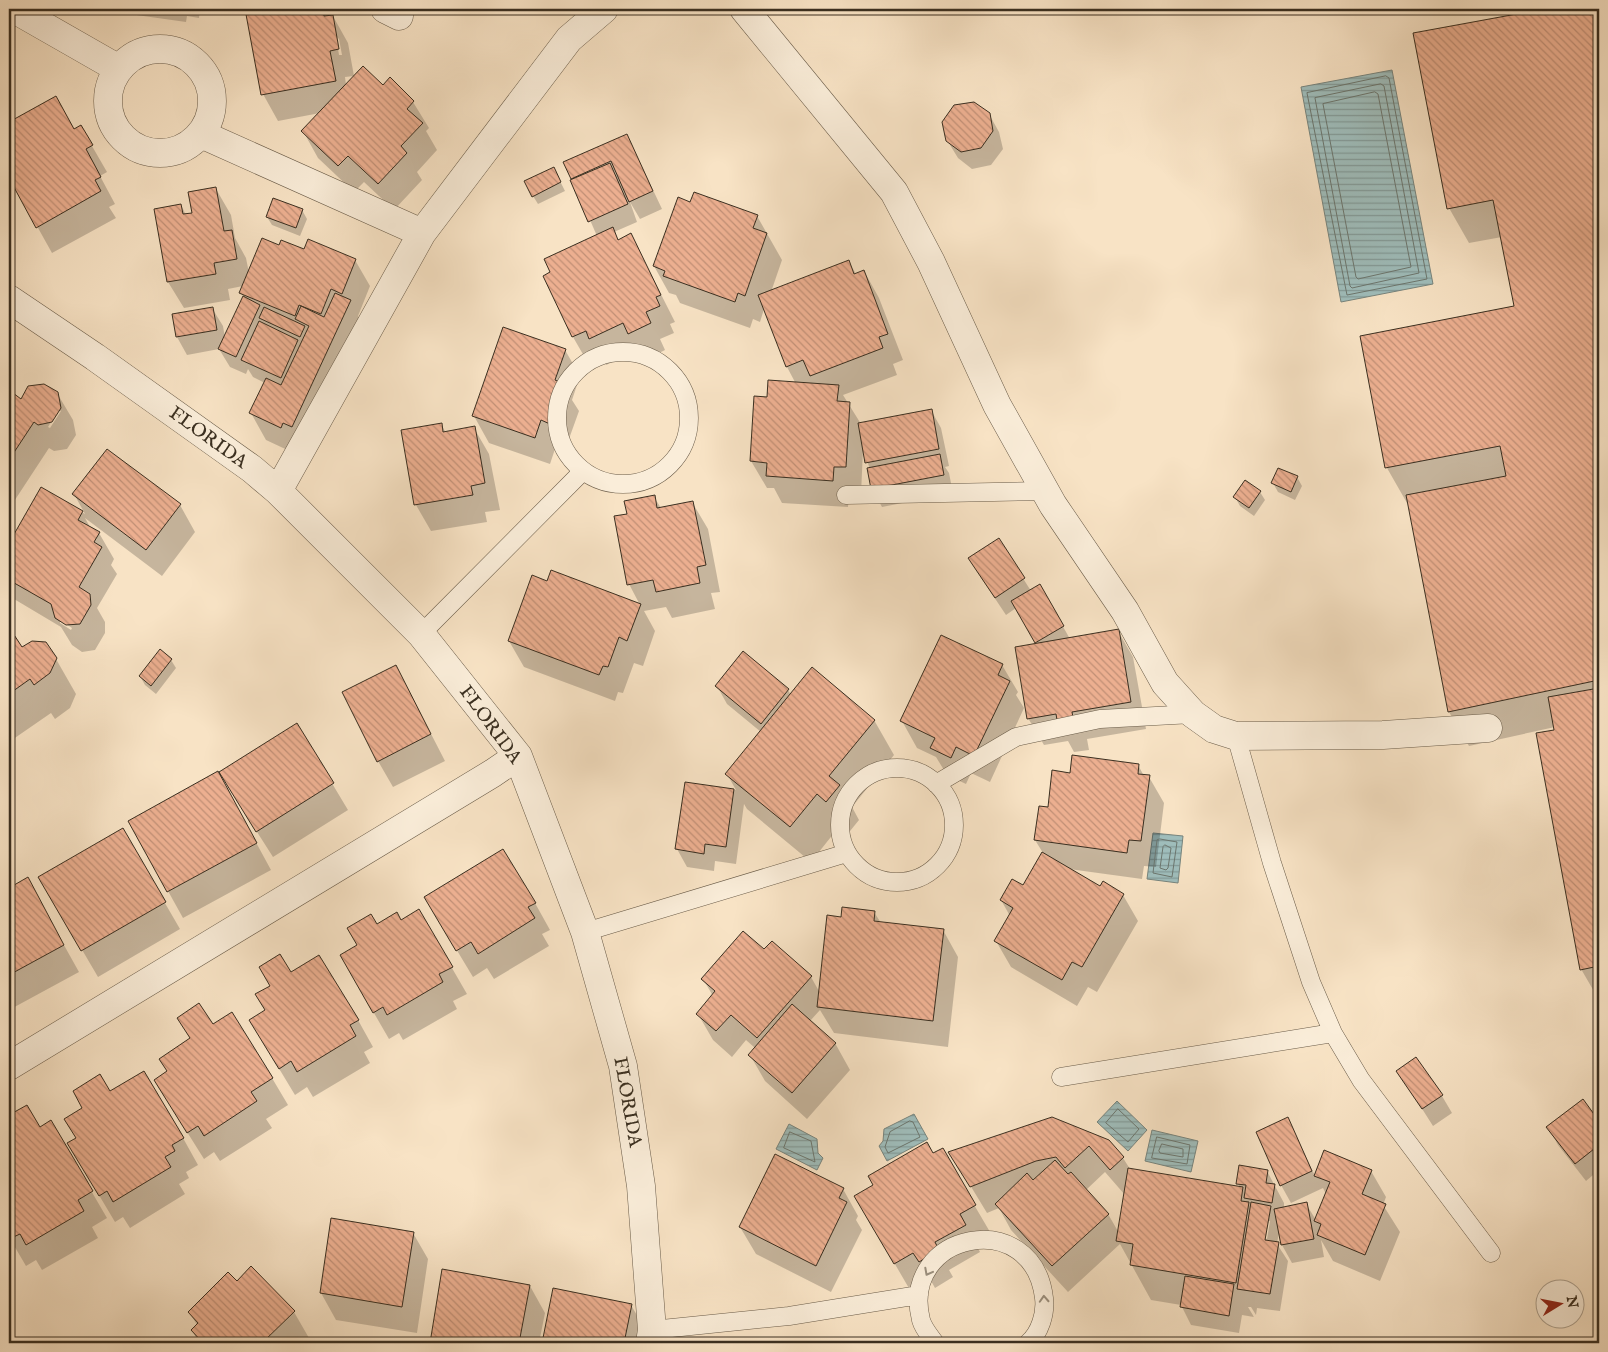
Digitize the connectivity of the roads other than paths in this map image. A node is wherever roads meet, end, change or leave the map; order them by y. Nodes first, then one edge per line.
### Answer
1 (14, 9) edge
2 (604, 9) edge
3 (744, 9) edge
4 (119, 69) junction
5 (202, 134) junction
6 (422, 233) junction
7 (9, 299) edge
8 (583, 471) junction
9 (278, 491) junction
10 (1045, 491) junction
11 (846, 496) dead end
12 (420, 634) junction
13 (1193, 714) junction
14 (1488, 728) dead end
15 (1236, 736) junction
16 (518, 756) junction
17 (936, 784) junction
18 (847, 853) junction
19 (585, 932) junction
20 (1333, 1033) junction
21 (9, 1066) edge
22 (1061, 1077) dead end
23 (1491, 1254) dead end
24 (919, 1295) junction
25 (651, 1337) edge
26 (935, 1343) edge
27 (1028, 1343) edge

1 - 4 street
2 - 6 street
3 - 10 street
4 - 5 street
4 - 5 street
5 - 6 street
6 - 9 street
7 - 9 street, FLORIDA
8 - 8 lane
8 - 12 lane
9 - 12 street, FLORIDA
10 - 11 lane
10 - 13 street
12 - 16 street, FLORIDA
13 - 15 street
13 - 17 lane
14 - 15 street
15 - 20 lane
16 - 19 street, FLORIDA
16 - 21 street
17 - 18 lane
17 - 18 lane
18 - 19 lane
19 - 25 street, FLORIDA
20 - 22 lane
20 - 23 lane
24 - 25 lane
24 - 26 lane
27 -> 24 lane

